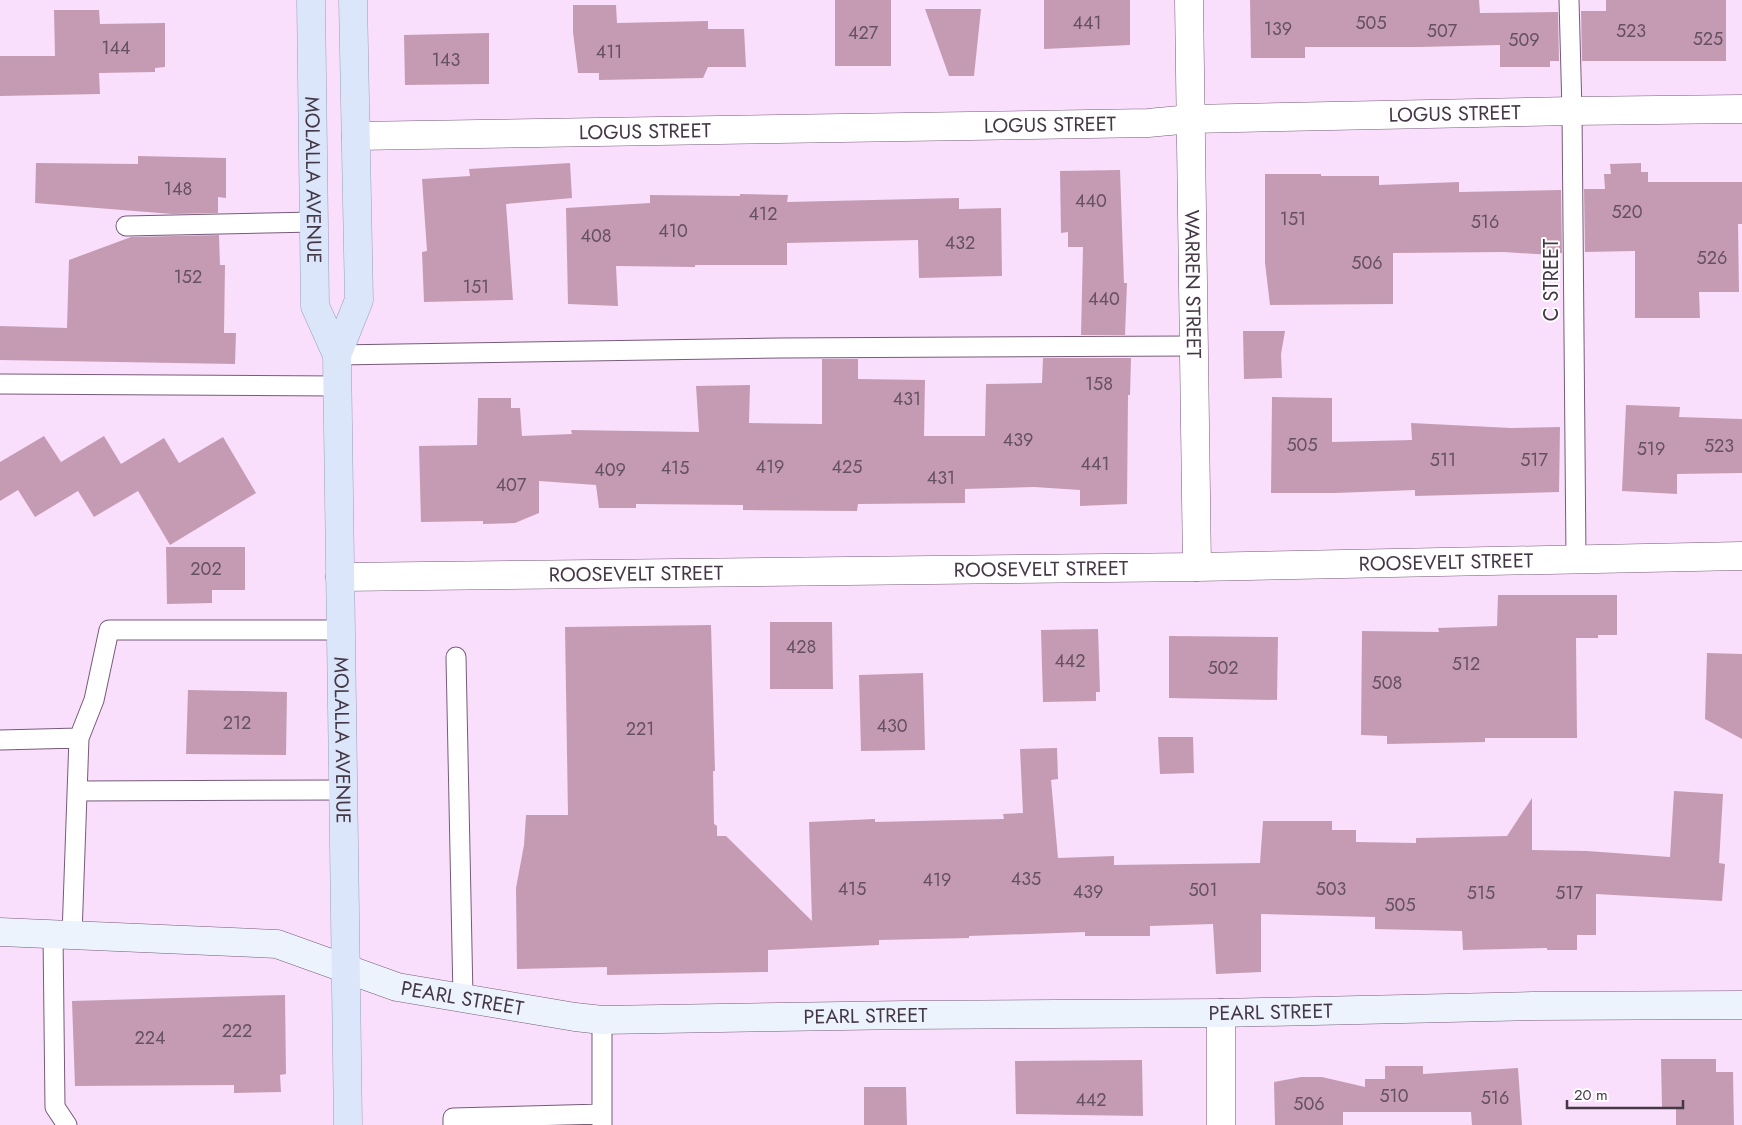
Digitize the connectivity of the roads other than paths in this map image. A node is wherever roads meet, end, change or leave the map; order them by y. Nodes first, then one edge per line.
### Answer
1 (311, 0) edge
2 (353, 0) edge
3 (1190, 0) edge
4 (1570, 0) edge
5 (1742, 110) edge
6 (1572, 111) junction
7 (1191, 119) junction
8 (356, 136) junction
9 (314, 222) junction
10 (126, 226) dead end
11 (1194, 346) junction
12 (337, 355) junction
13 (0, 384) edge
14 (338, 386) junction
15 (1742, 556) edge
16 (1576, 559) junction
17 (1197, 567) junction
18 (340, 577) junction
19 (340, 630) junction
20 (456, 657) dead end
21 (79, 738) junction
22 (0, 740) edge
23 (343, 790) junction
24 (77, 791) junction
25 (0, 932) edge
26 (63, 935) junction
27 (346, 969) junction
28 (463, 997) junction
29 (1742, 1005) edge
30 (1221, 1013) junction
31 (602, 1020) junction
32 (602, 1119) edge
33 (67, 1125) edge
34 (348, 1125) edge
35 (454, 1125) edge
36 (1221, 1125) edge

1 - 9 main road, MOLALLA AVENUE
2 - 8 main road, MOLALLA AVENUE
3 - 7 street, WARREN STREET
4 - 6 lane, C STREET
5 - 6 street, LOGUS STREET
6 - 7 street, LOGUS STREET
6 - 16 lane, C STREET
7 - 8 street, LOGUS STREET
7 - 11 street, WARREN STREET
8 - 12 main road, MOLALLA AVENUE
9 - 10 lane
9 - 12 main road, MOLALLA AVENUE
11 - 12 lane
11 - 17 street, WARREN STREET
12 - 14 main road, MOLALLA AVENUE
13 - 14 lane
14 - 18 main road, MOLALLA AVENUE
15 - 16 street, ROOSEVELT STREET
16 - 17 street, ROOSEVELT STREET
17 - 18 street, ROOSEVELT STREET
18 - 19 main road, MOLALLA AVENUE
19 - 21 lane
19 - 23 main road, MOLALLA AVENUE
20 - 28 lane
21 - 22 lane
21 - 24 lane
23 - 24 lane
23 - 27 main road, MOLALLA AVENUE
24 - 26 lane
25 - 26 street, PEARL STREET
26 - 27 street, PEARL STREET
26 - 33 lane
27 - 28 street, PEARL STREET
27 - 34 main road, MOLALLA AVENUE
28 - 31 street, PEARL STREET
29 - 30 street, PEARL STREET
30 - 31 street, PEARL STREET
30 - 36 street
31 - 32 lane
32 - 35 lane

